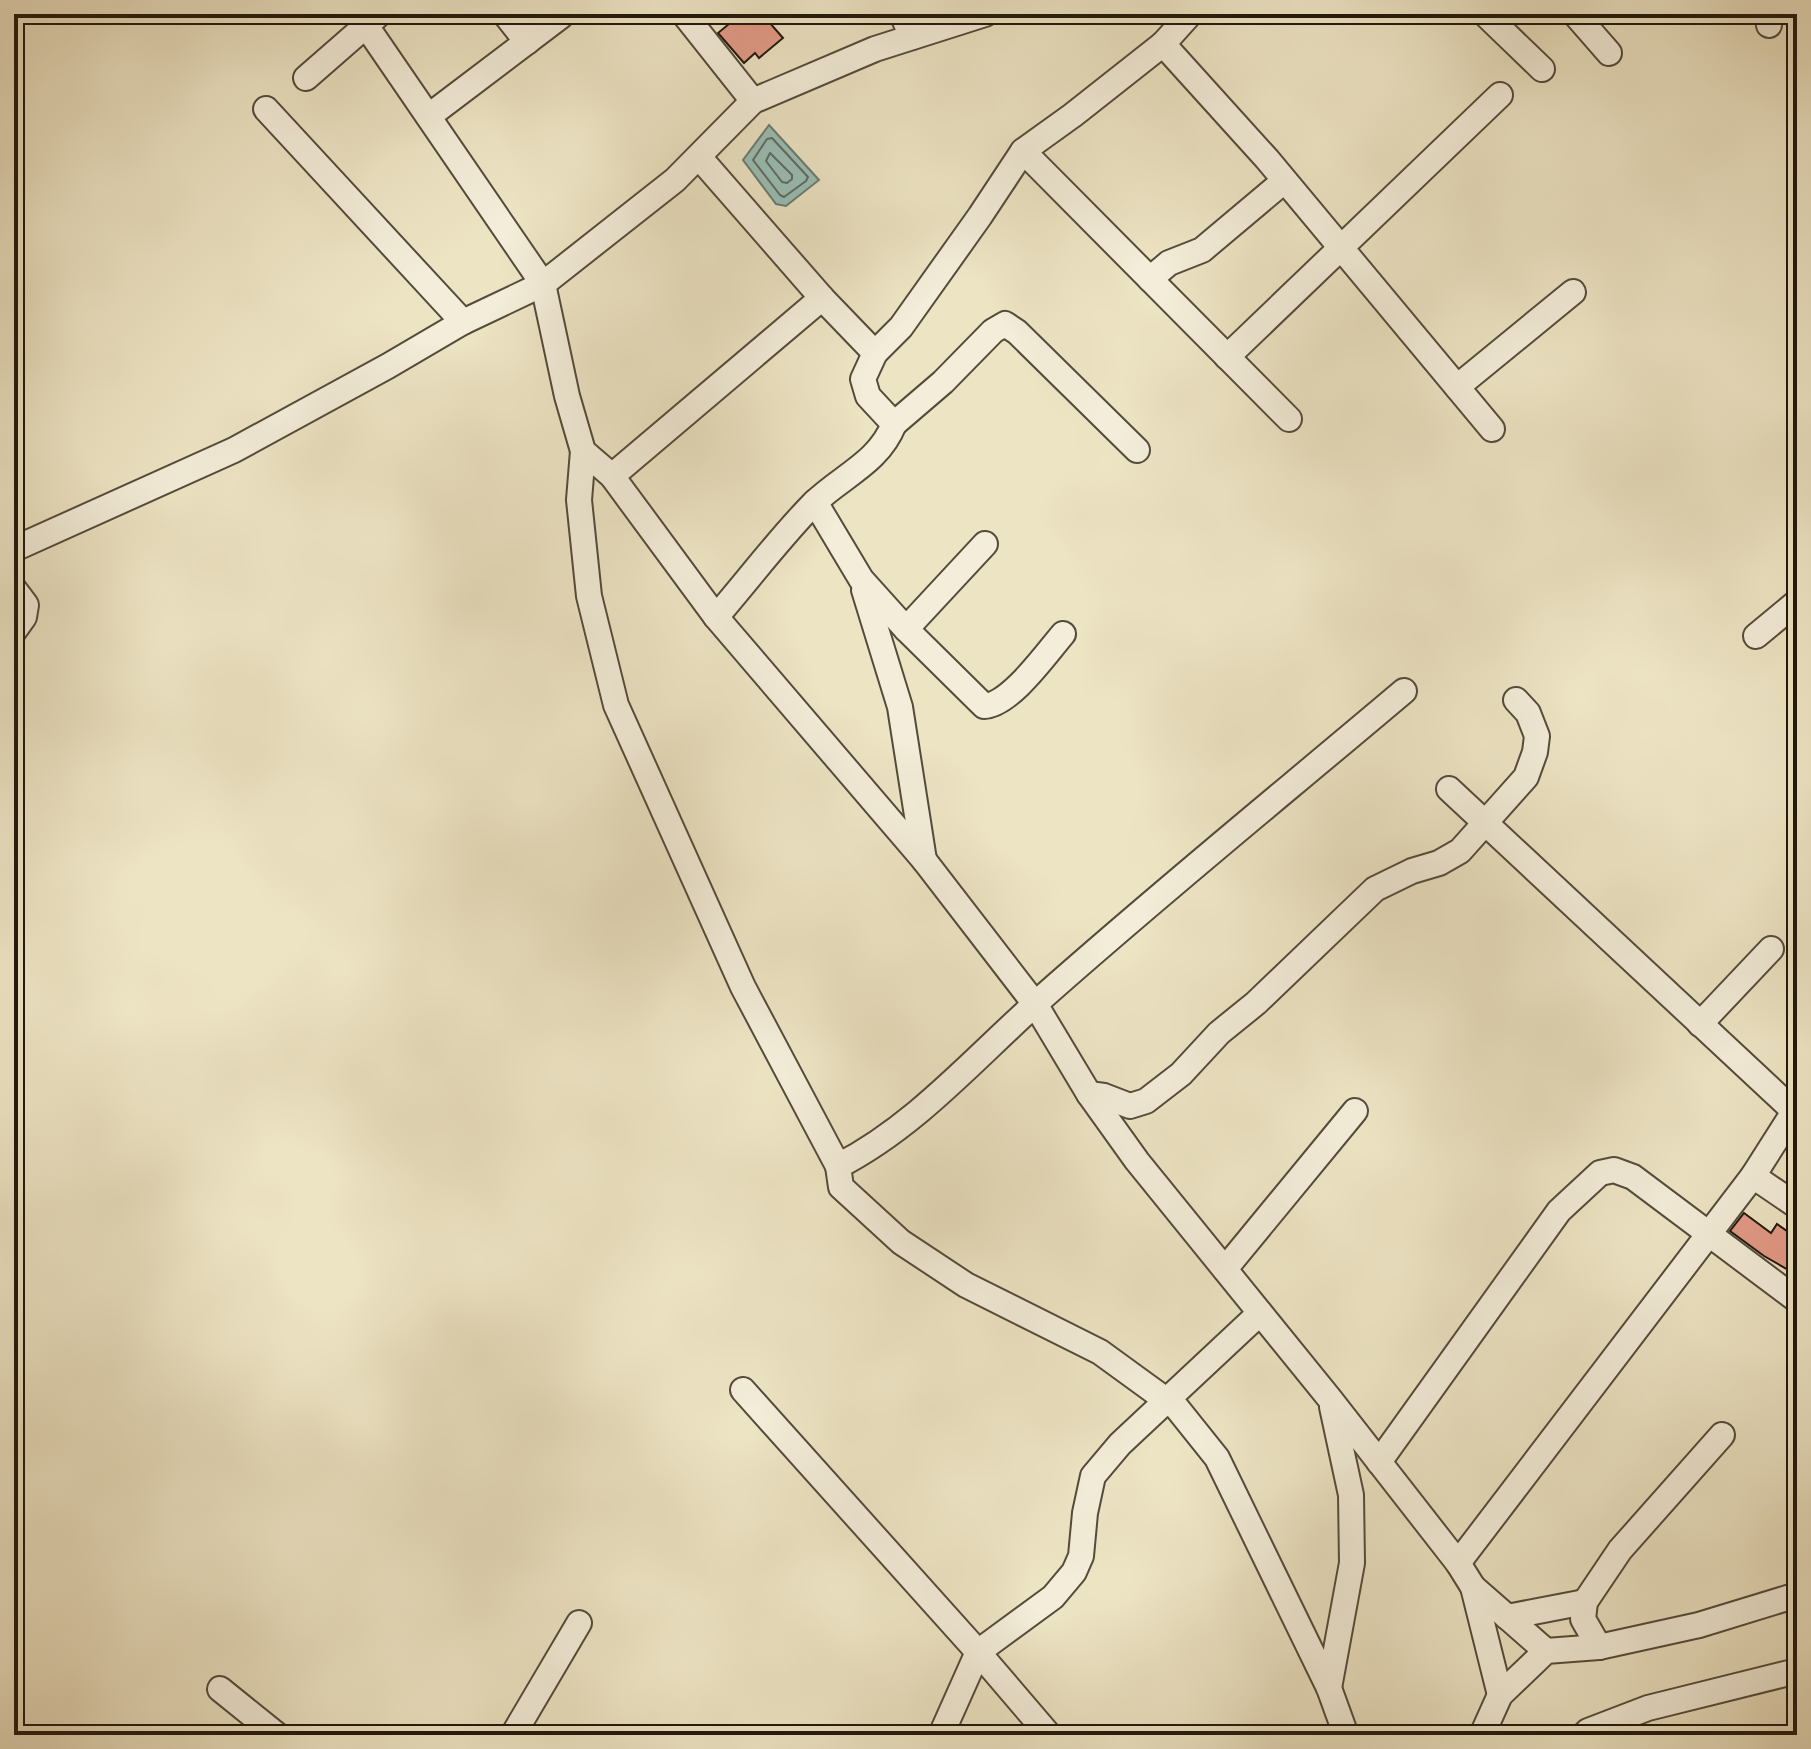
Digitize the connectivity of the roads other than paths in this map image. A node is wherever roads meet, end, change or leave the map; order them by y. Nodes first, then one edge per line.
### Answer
1 (505, 14) edge
2 (684, 14) edge
3 (902, 14) edge
4 (985, 14) edge
5 (1190, 14) edge
6 (1485, 14) edge
7 (1575, 14) edge
8 (561, 16) dead end
9 (368, 18) edge
10 (912, 37) junction
11 (527, 42) junction
12 (1163, 44) junction
13 (1609, 53) dead end
14 (1542, 69) dead end
15 (306, 78) dead end
16 (1500, 95) dead end
17 (753, 101) junction
18 (266, 109) dead end
19 (429, 116) junction
20 (1023, 151) junction
21 (699, 157) junction
22 (1284, 181) junction
23 (1339, 248) junction
24 (1150, 279) junction
25 (543, 284) junction
26 (1573, 292) dead end
27 (822, 298) junction
28 (463, 322) junction
29 (875, 353) junction
30 (1227, 357) junction
31 (1457, 387) junction
32 (1289, 419) dead end
33 (894, 424) junction
34 (1492, 429) dead end
35 (1137, 450) dead end
36 (583, 451) junction
37 (612, 476) junction
38 (815, 502) junction
39 (985, 544) dead end
40 (14, 549) edge
41 (861, 579) junction
42 (14, 589) edge
43 (1797, 602) edge
44 (716, 617) junction
45 (906, 629) junction
46 (14, 631) edge
47 (1063, 634) dead end
48 (1756, 636) dead end
49 (1404, 691) dead end
50 (1516, 700) dead end
51 (1449, 789) dead end
52 (1486, 823) junction
53 (924, 860) junction
54 (1771, 949) dead end
55 (1035, 1004) junction
56 (1700, 1024) junction
57 (1089, 1094) junction
58 (1795, 1109) edge
59 (1355, 1111) dead end
60 (838, 1166) junction
61 (1753, 1176) junction
62 (1797, 1206) edge
63 (1707, 1233) junction
64 (1225, 1269) junction
65 (1797, 1300) edge
66 (1260, 1313) junction
67 (743, 1390) dead end
68 (1330, 1399) junction
69 (1167, 1401) junction
70 (1722, 1435) dead end
71 (1379, 1462) junction
72 (1458, 1563) junction
73 (1473, 1587) junction
74 (1797, 1595) edge
75 (1585, 1602) junction
76 (1507, 1617) junction
77 (579, 1623) dead end
78 (1599, 1647) junction
79 (1546, 1651) junction
80 (978, 1652) junction
81 (1797, 1671) edge
82 (1329, 1688) junction
83 (220, 1689) dead end
84 (1500, 1695) junction
85 (277, 1735) edge
86 (513, 1735) edge
87 (941, 1735) edge
88 (1049, 1735) edge
89 (1346, 1735) edge
90 (1482, 1735) edge
91 (1584, 1735) edge

1 - 11 street
2 - 17 street
3 - 10 street
4 - 10 street
5 - 12 street
6 - 14 street
7 - 13 street
8 - 11 street
9 - 15 street
9 - 19 street
10 - 17 street
11 - 19 street
12 - 20 street
12 - 22 street
16 - 23 street
17 - 21 street
18 - 28 street
19 - 25 street
20 - 24 street
20 - 29 street
21 - 25 street
21 - 27 street
22 - 23 street
22 - 24 street
23 - 30 street
23 - 31 street
24 - 30 street
25 - 28 street
25 - 36 street
26 - 31 street
27 - 29 street
27 - 37 street
28 - 40 street
29 - 33 street
30 - 32 street
31 - 34 street
33 - 35 street
33 - 38 street
36 - 37 street
36 - 60 street
37 - 44 street
38 - 41 street
38 - 44 street
39 - 45 street
41 - 45 street
41 - 53 street
42 - 46 street
43 - 48 street
44 - 53 street
45 - 47 street
49 - 55 street
50 - 52 street
51 - 52 street
52 - 56 street
52 - 57 street
53 - 55 street
54 - 56 street
55 - 57 street
55 - 60 street
56 - 58 street
57 - 64 street
58 - 61 street
59 - 64 street
60 - 69 street
61 - 62 street
61 - 63 street
63 - 65 street
63 - 71 street
63 - 72 street
64 - 66 street
66 - 68 street
66 - 69 street
67 - 80 street
68 - 71 street
68 - 82 street
69 - 80 street
69 - 82 street
70 - 75 street
71 - 72 street
72 - 73 street
73 - 76 street
73 - 84 street
74 - 78 street
75 - 76 street
75 - 78 street
76 - 79 street
77 - 86 street
78 - 79 street
79 - 84 street
80 - 87 street
80 - 88 street
81 - 91 street
82 - 89 street
83 - 85 street
84 - 90 street

